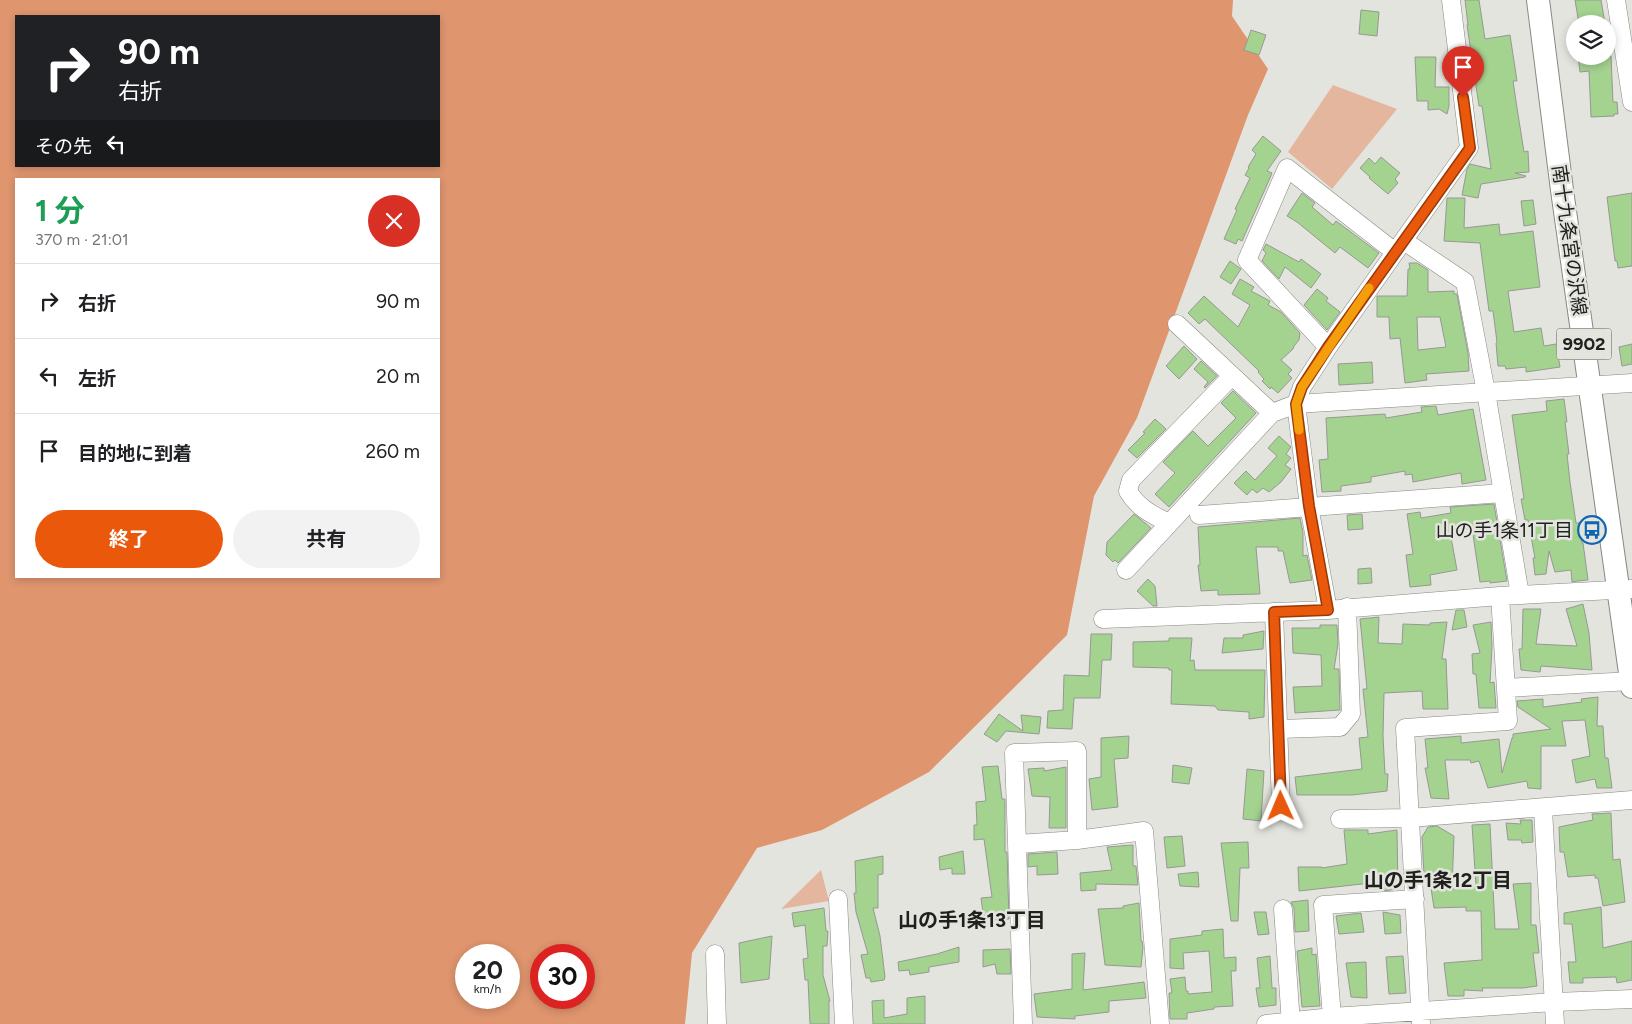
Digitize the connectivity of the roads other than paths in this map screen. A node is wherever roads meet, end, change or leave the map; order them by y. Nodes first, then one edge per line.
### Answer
1 (1451, 0) edge
2 (1538, 0) edge
3 (1616, 0) edge
4 (1631, 93) edge
5 (1399, 247) junction
6 (1177, 324) dead end
7 (1328, 347) junction
8 (1232, 376) junction
9 (1632, 382) edge
10 (1590, 386) junction
11 (1486, 392) junction
12 (1296, 404) junction
13 (1272, 414) junction
14 (1503, 493) junction
15 (1309, 506) junction
16 (1199, 515) dead end
17 (1169, 523) junction
18 (1126, 570) dead end
19 (1626, 590) edge
20 (1520, 595) junction
21 (1500, 596) junction
22 (1347, 607) junction
23 (1328, 610) junction
24 (1274, 612) junction
25 (1103, 619) dead end
26 (1632, 684) edge
27 (1506, 688) junction
28 (1279, 729) junction
29 (1632, 800) edge
30 (1281, 806) dead end
31 (1543, 809) junction
32 (1410, 818) junction
33 (1340, 819) dead end
34 (1077, 840) junction
35 (1017, 844) junction
36 (838, 898) dead end
37 (1415, 899) junction
38 (1283, 908) dead end
39 (715, 954) dead end
40 (1632, 999) edge
41 (1555, 1002) junction
42 (1332, 1018) junction
43 (1421, 1018) edge
44 (1291, 1023) edge
45 (717, 1024) edge
46 (844, 1024) edge
47 (1023, 1024) edge
48 (1160, 1024) edge
49 (1266, 1024) edge
50 (1556, 1024) edge

1 - 5 street
2 - 10 main road, 南十九条宮の沢線 / 9902
3 - 4 street
5 - 7 street
5 - 7 street
5 - 11 street
6 - 8 street
7 - 12 street
8 - 13 street
8 - 17 street
9 - 10 street
10 - 11 street
10 - 19 main road, 南十九条宮の沢線 / 9902
11 - 12 street
11 - 14 street
12 - 13 street
12 - 15 street
13 - 17 street
14 - 15 street
14 - 20 street
15 - 16 street
15 - 23 street
17 - 18 street
19 - 20 street
19 - 26 main road, 南十九条宮の沢線 / 9902
20 - 21 street
21 - 22 street
21 - 27 street
22 - 23 street
22 - 28 street
23 - 24 street
24 - 25 street
24 - 28 street
26 - 27 street
27 - 32 street
28 - 30 street
29 - 31 street
31 - 32 street
31 - 41 street
32 - 33 street
32 - 37 street
34 - 35 street
34 - 35 street
34 - 48 street
35 - 47 street
36 - 46 street
37 - 42 street
37 - 43 street
38 - 44 street
39 - 45 street
40 - 41 street
41 - 43 street
41 - 50 street
42 - 43 street
42 - 44 street
44 - 49 street

